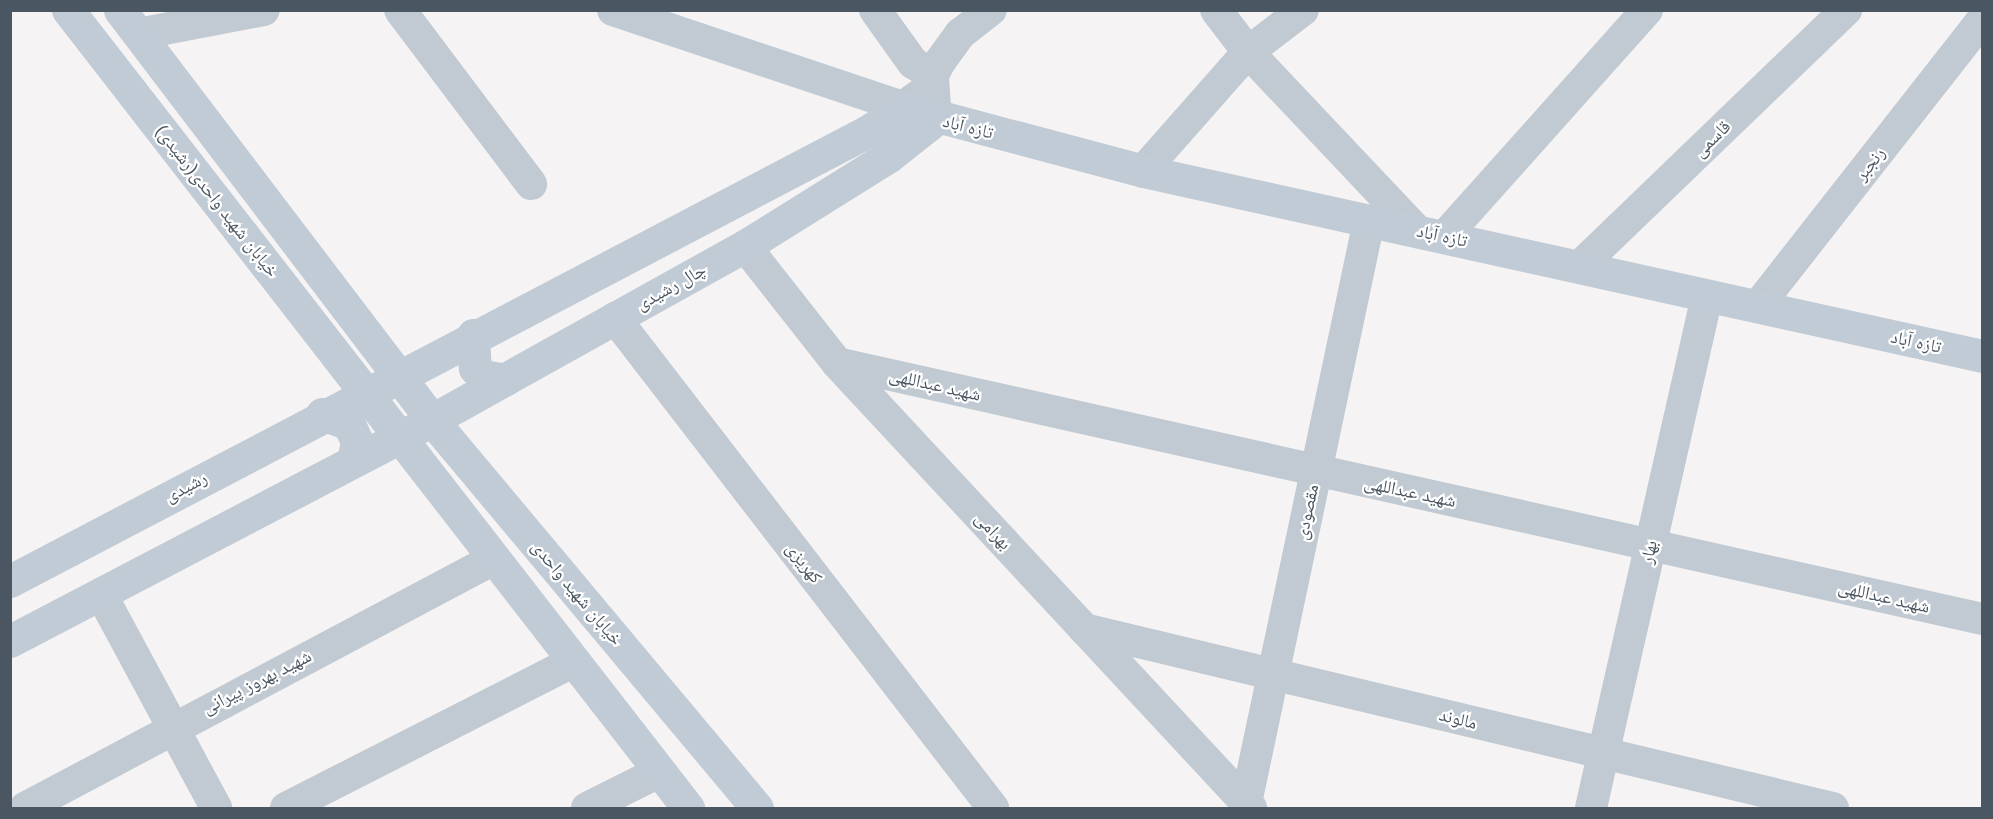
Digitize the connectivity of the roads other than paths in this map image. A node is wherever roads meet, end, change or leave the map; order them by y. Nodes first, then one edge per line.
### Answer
1 (68, 10) edge
2 (182, 10) edge
3 (264, 10) edge
4 (400, 10) edge
5 (613, 10) edge
6 (874, 10) edge
7 (991, 10) edge
8 (1216, 10) edge
9 (1303, 10) edge
10 (1647, 10) edge
11 (1846, 10) edge
12 (1983, 20) edge
13 (137, 24) edge
14 (1248, 52) junction
15 (933, 81) junction
16 (903, 107) junction
17 (936, 119) junction
18 (1143, 171) junction
19 (531, 184) dead end
20 (1369, 221) junction
21 (1431, 234) junction
22 (745, 246) junction
23 (1579, 267) junction
24 (1707, 296) junction
25 (1757, 307) junction
26 (615, 318) junction
27 (473, 335) junction
28 (1981, 353) edge
29 (837, 363) junction
30 (399, 375) junction
31 (505, 380) junction
32 (362, 394) junction
33 (322, 414) junction
34 (432, 420) junction
35 (396, 439) junction
36 (353, 461) junction
37 (1316, 471) junction
38 (1650, 545) junction
39 (492, 560) junction
40 (10, 581) edge
41 (101, 594) junction
42 (1983, 619) edge
43 (1084, 629) junction
44 (10, 641) edge
45 (573, 662) junction
46 (1273, 674) junction
47 (172, 726) junction
48 (1603, 753) junction
49 (659, 772) junction
50 (1249, 806) edge
51 (25, 808) edge
52 (216, 808) edge
53 (286, 808) edge
54 (587, 808) edge
55 (688, 808) edge
56 (757, 808) edge
57 (993, 808) edge
58 (1591, 808) edge
59 (1833, 808) edge

1 - 32 street, خیابان شهید واحدی(رشیدی)
2 - 13 street
3 - 13 street
4 - 19 street
5 - 16 street
6 - 15 street
7 - 15 street
8 - 14 street
9 - 14 street
10 - 21 street
11 - 23 street, قاسمی
12 - 25 street, رنجبر
13 - 30 street, خیابان شهید واحدی(رشیدی)
14 - 18 street
14 - 21 street
15 - 16 street
15 - 17 street
16 - 17 street, تازه آباد
16 - 27 street
17 - 18 street, تازه آباد
17 - 22 street, چال رشیدی
18 - 20 street, تازه آباد
20 - 21 street, تازه آباد
20 - 37 street, مقصودی
21 - 23 street, تازه آباد
22 - 26 street, چال رشیدی
22 - 29 street, بهرامی
23 - 24 street, تازه آباد
24 - 25 street, تازه آباد
24 - 38 street, بهار
25 - 28 street, تازه آباد
26 - 31 street, چال رشیدی
26 - 57 street, کهریزی
27 - 30 street
27 - 31 street
29 - 37 street, شهید عبداللهی
29 - 43 street, بهرامی
30 - 32 street
30 - 34 street, خیابان شهید واحدی
31 - 34 street, چال رشیدی
32 - 33 street, رشیدی
32 - 35 street
33 - 36 street
33 - 40 street, رشیدی
34 - 35 street, چال رشیدی
34 - 56 street, خیابان شهید واحدی
35 - 36 street
35 - 39 street
36 - 41 street
37 - 38 street, شهید عبداللهی
37 - 46 street, مقصودی
38 - 42 street, شهید عبداللهی
38 - 48 street, بهار
39 - 45 street
39 - 47 street, شهید بهروز پیرانی
41 - 44 street
41 - 47 street
43 - 46 street, مالوند
43 - 50 street, بهرامی
45 - 49 street
45 - 53 street
46 - 48 street, مالوند
46 - 50 street, مقصودی
47 - 51 street, شهید بهروز پیرانی
47 - 52 street
48 - 58 street, بهار
48 - 59 street, مالوند
49 - 54 street
49 - 55 street

